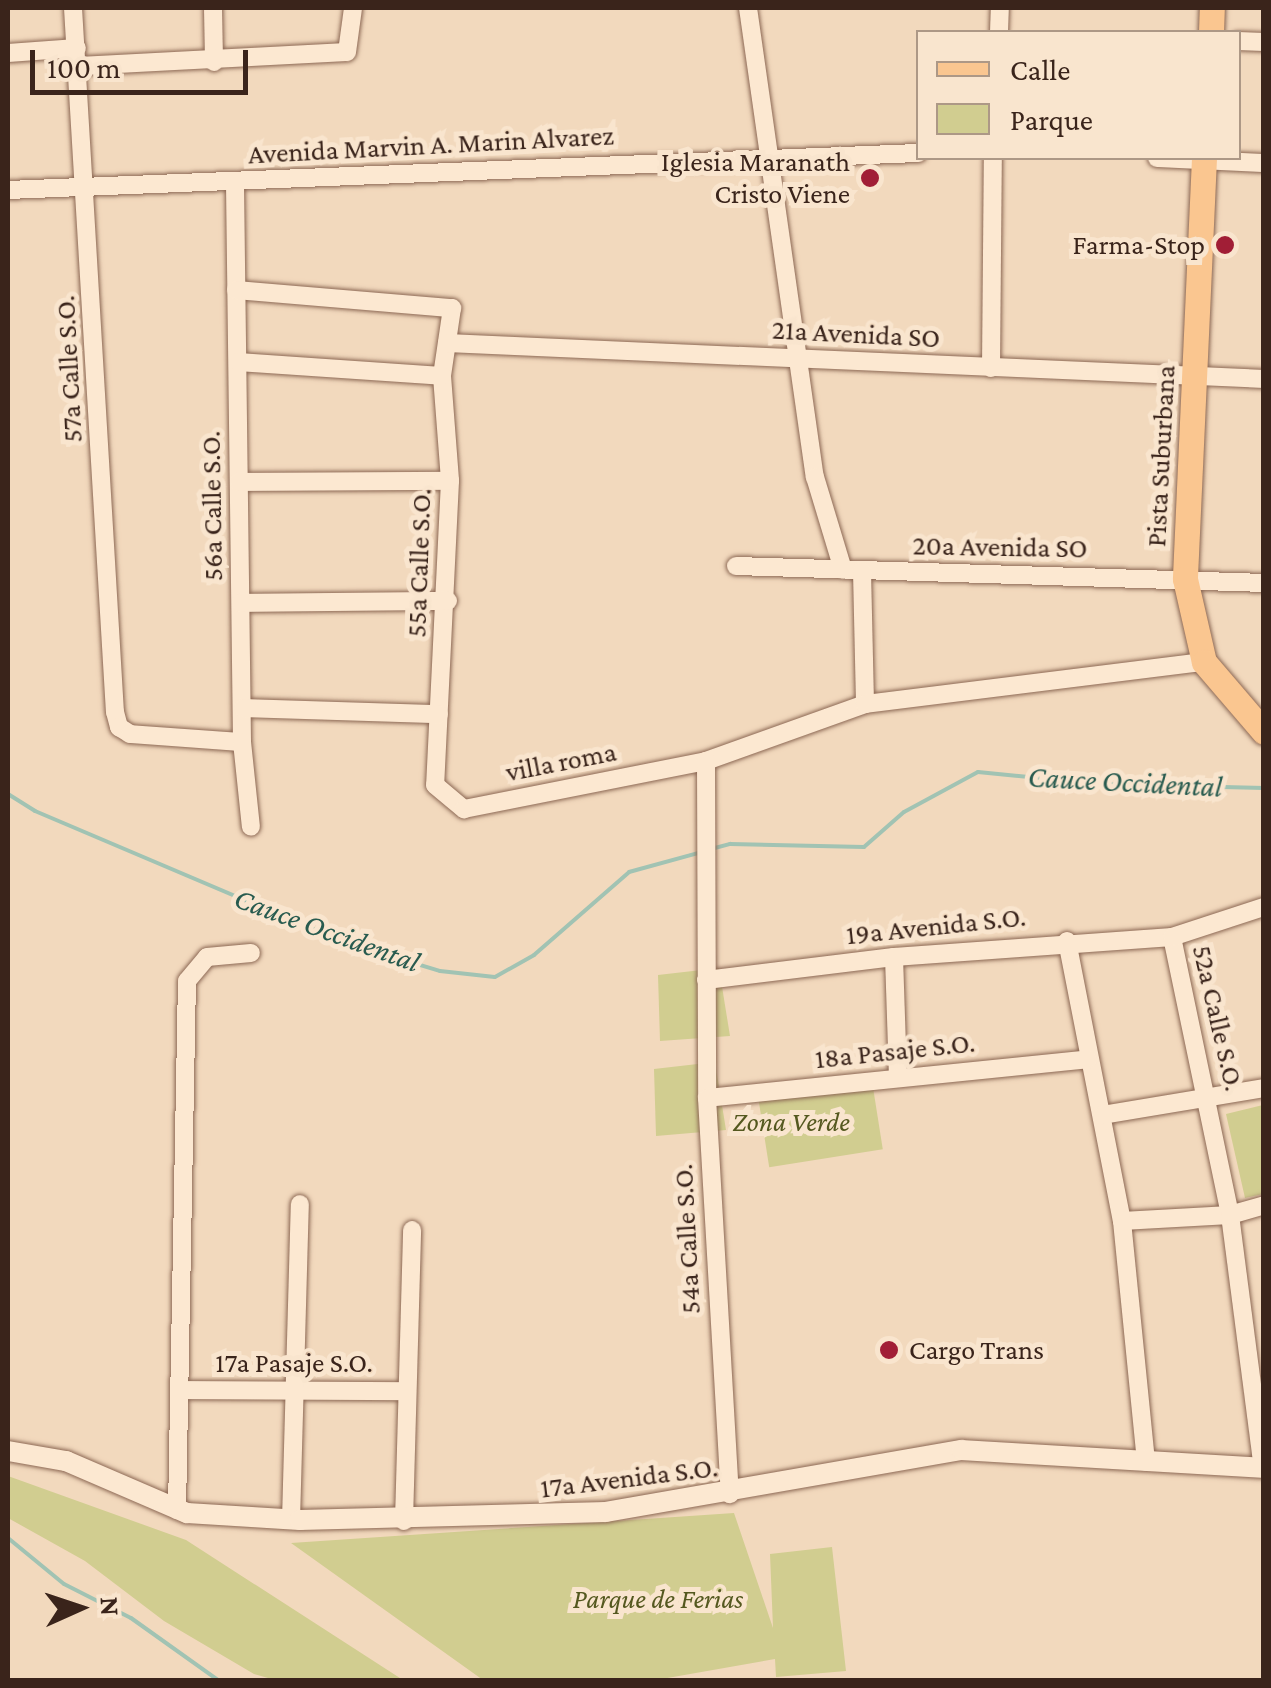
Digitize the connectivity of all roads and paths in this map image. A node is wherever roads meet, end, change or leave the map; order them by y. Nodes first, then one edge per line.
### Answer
1 (73, 8) edge
2 (212, 8) edge
3 (353, 8) edge
4 (748, 8) edge
5 (8, 54) edge
6 (78, 57) junction
7 (214, 62) junction
8 (916, 153) edge
9 (772, 155) junction
10 (993, 160) edge
11 (1204, 160) edge
12 (1219, 160) edge
13 (1264, 163) edge
14 (235, 184) junction
15 (89, 187) junction
16 (8, 190) edge
17 (236, 290) junction
18 (447, 342) junction
19 (798, 359) junction
20 (238, 362) junction
21 (990, 368) junction
22 (1195, 375) junction
23 (442, 376) junction
24 (1264, 379) edge
25 (450, 480) junction
26 (240, 482) junction
27 (736, 566) dead end
28 (853, 571) junction
29 (1186, 579) junction
30 (1264, 583) edge
31 (448, 601) junction
32 (242, 603) junction
33 (1204, 662) junction
34 (864, 704) junction
35 (243, 708) junction
36 (440, 714) junction
37 (1264, 732) edge
38 (242, 742) junction
39 (706, 761) junction
40 (435, 785) joint
41 (252, 827) dead end
42 (1264, 907) edge
43 (1172, 937) junction
44 (1066, 941) junction
45 (251, 953) dead end
46 (894, 957) junction
47 (706, 980) junction
48 (1088, 1060) junction
49 (898, 1078) junction
50 (1264, 1088) edge
51 (707, 1098) junction
52 (1208, 1098) junction
53 (1104, 1115) junction
54 (300, 1204) dead end
55 (1264, 1205) edge
56 (1230, 1215) junction
57 (1122, 1221) junction
58 (412, 1230) dead end
59 (294, 1389) junction
60 (180, 1390) junction
61 (407, 1391) junction
62 (8, 1450) edge
63 (1146, 1462) junction
64 (1263, 1468) edge
65 (730, 1494) junction
66 (177, 1510) junction
67 (292, 1520) junction
68 (404, 1521) junction

1 - 6 street, 57a Calle S.O.
2 - 7 street
3 - 7 street
4 - 9 street
5 - 6 street
6 - 7 street
6 - 15 street, 57a Calle S.O.
8 - 9 street, Avenida Marvin A. Marin Alvarez
9 - 14 street, Avenida Marvin A. Marin Alvarez
9 - 19 street
10 - 21 street
11 - 22 main road, Pista Suburbana
12 - 13 street
14 - 15 street, Avenida Marvin A. Marin Alvarez
14 - 17 street, 56a Calle S.O.
15 - 16 street, Avenida Marvin A. Marin Alvarez
15 - 38 street, 57a Calle S.O.
17 - 18 street
17 - 20 street, 56a Calle S.O.
18 - 19 street, 21a Avenida SO
18 - 23 street, 55a Calle S.O.
19 - 21 street, 21a Avenida SO
19 - 28 street
20 - 23 street
20 - 26 street, 56a Calle S.O.
21 - 22 street, 21a Avenida SO
22 - 24 street, 21a Avenida SO
22 - 29 main road, Pista Suburbana
23 - 25 street, 55a Calle S.O.
25 - 26 street
25 - 31 street, 55a Calle S.O.
26 - 32 street, 56a Calle S.O.
27 - 28 street, 20a Avenida SO
28 - 29 street, 20a Avenida SO
28 - 34 street
29 - 30 street, 20a Avenida SO
29 - 33 main road, Pista Suburbana
31 - 32 street
31 - 36 street, 55a Calle S.O.
32 - 35 street, 56a Calle S.O.
33 - 34 street, villa roma
33 - 37 main road, Pista Suburbana
34 - 39 street, villa roma
35 - 36 street
35 - 38 street, 56a Calle S.O.
36 - 40 street, 55a Calle S.O.
38 - 41 street, 56a Calle S.O.
39 - 40 street, villa roma
39 - 47 street
42 - 43 street, 19a Avenida S.O.
43 - 44 street, 19a Avenida S.O.
43 - 52 street, 52a Calle S.O.
44 - 46 street, 19a Avenida S.O.
44 - 48 street
45 - 60 street
46 - 47 street, 19a Avenida S.O.
46 - 49 street
47 - 51 street, 54a Calle S.O.
48 - 49 street, 18a Pasaje S.O.
48 - 53 street
49 - 51 street, 18a Pasaje S.O.
50 - 52 street
51 - 65 street, 54a Calle S.O.
52 - 53 street
52 - 56 street, 52a Calle S.O.
53 - 57 street
54 - 59 street
55 - 56 street
56 - 57 street
56 - 64 street, 52a Calle S.O.
57 - 63 street
58 - 61 street
59 - 60 street, 17a Pasaje S.O.
59 - 61 street, 17a Pasaje S.O.
59 - 67 street
60 - 66 street
61 - 68 street
62 - 66 street, 17a Avenida S.O.
63 - 64 street, 17a Avenida S.O.
63 - 65 street, 17a Avenida S.O.
65 - 68 street, 17a Avenida S.O.
66 - 67 street, 17a Avenida S.O.
67 - 68 street, 17a Avenida S.O.

